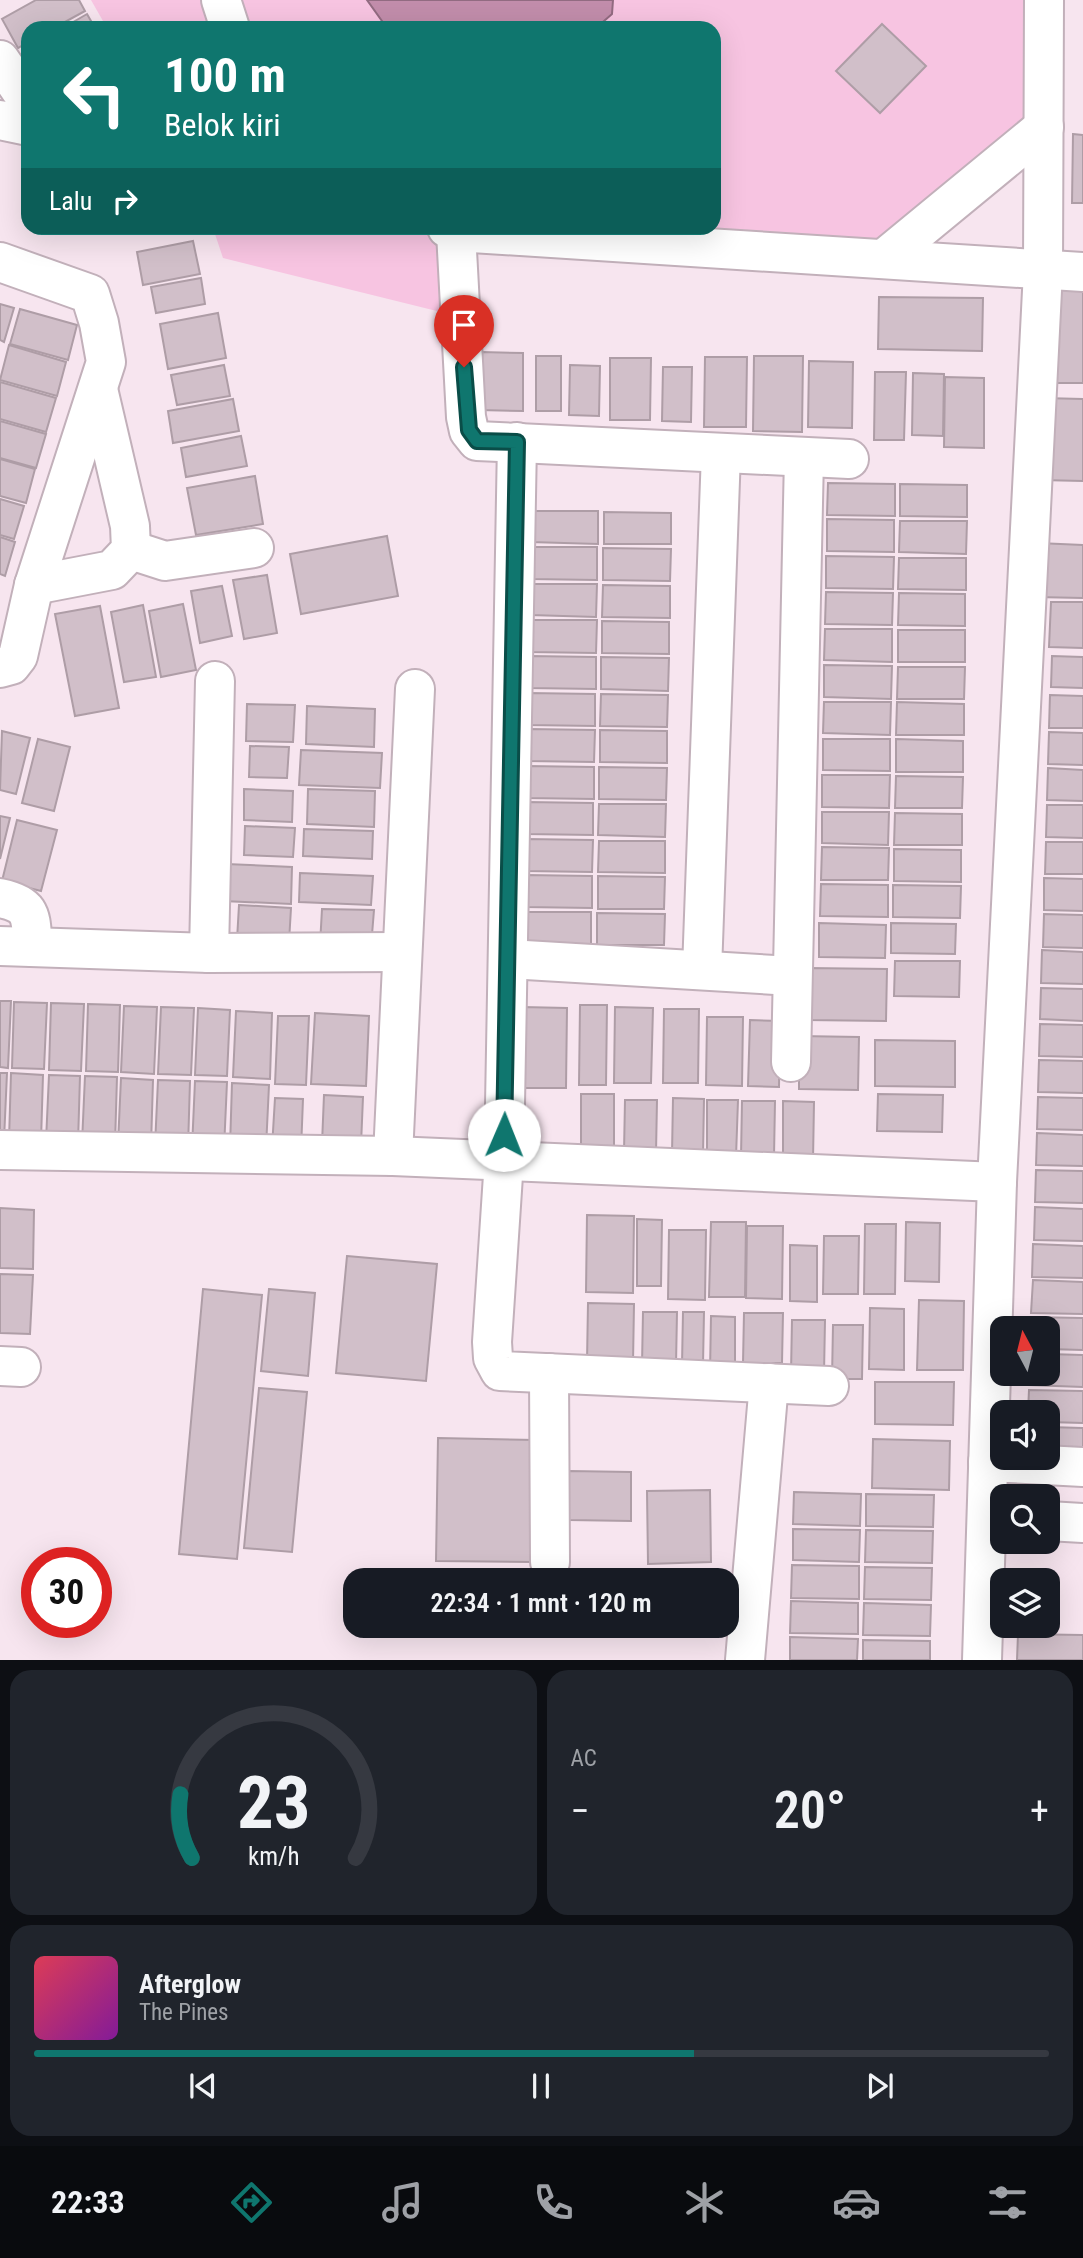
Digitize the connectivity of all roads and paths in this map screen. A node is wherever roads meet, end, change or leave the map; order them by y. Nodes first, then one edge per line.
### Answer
1 (221, 0) edge
2 (1044, 0) edge
3 (228, 21) edge
4 (0, 60) edge
5 (21, 91) edge
6 (0, 120) edge
7 (21, 124) edge
8 (1044, 127) junction
9 (452, 235) edge
10 (529, 235) edge
11 (1083, 255) edge
12 (885, 258) junction
13 (0, 262) edge
14 (1043, 262) junction
15 (1083, 272) edge
16 (98, 389) junction
17 (517, 442) junction
18 (721, 453) junction
19 (804, 457) junction
20 (849, 459) dead end
21 (254, 548) dead end
22 (131, 550) junction
23 (34, 585) junction
24 (0, 668) edge
25 (215, 681) dead end
26 (415, 689) dead end
27 (0, 898) edge
28 (16, 946) edge
29 (401, 952) junction
30 (209, 953) junction
31 (508, 959) junction
32 (702, 970) junction
33 (792, 976) junction
34 (791, 1062) dead end
35 (0, 1150) edge
36 (393, 1156) junction
37 (504, 1160) junction
38 (997, 1182) junction
39 (549, 1373) junction
40 (769, 1383) junction
41 (829, 1386) dead end
42 (988, 1462) junction
43 (1083, 1467) edge
44 (990, 1484) edge
45 (1060, 1522) edge
46 (1083, 1523) edge
47 (991, 1554) edge
48 (550, 1562) dead end
49 (745, 1660) edge
50 (982, 1660) edge

1 - 3 street
2 - 8 street
4 - 5 street
6 - 7 street
8 - 12 street
8 - 14 street
9 - 17 street
10 - 12 street
11 - 14 street
12 - 14 street
13 - 16 street
14 - 15 street
14 - 38 street
16 - 22 street
16 - 23 street
17 - 18 street
17 - 31 street
18 - 19 street
18 - 32 street
19 - 20 street
19 - 33 street
21 - 22 street
22 - 23 street
23 - 24 street
25 - 30 street
26 - 29 street
27 - 28 street
28 - 30 street
29 - 30 street
29 - 36 street
31 - 32 street
31 - 37 street
32 - 33 street
33 - 34 street
35 - 36 street
36 - 37 street
37 - 38 street
37 - 39 street
38 - 42 street
39 - 40 street
39 - 48 street
40 - 41 street
40 - 49 street
42 - 43 street
42 - 44 street
45 - 46 street
47 - 50 street

